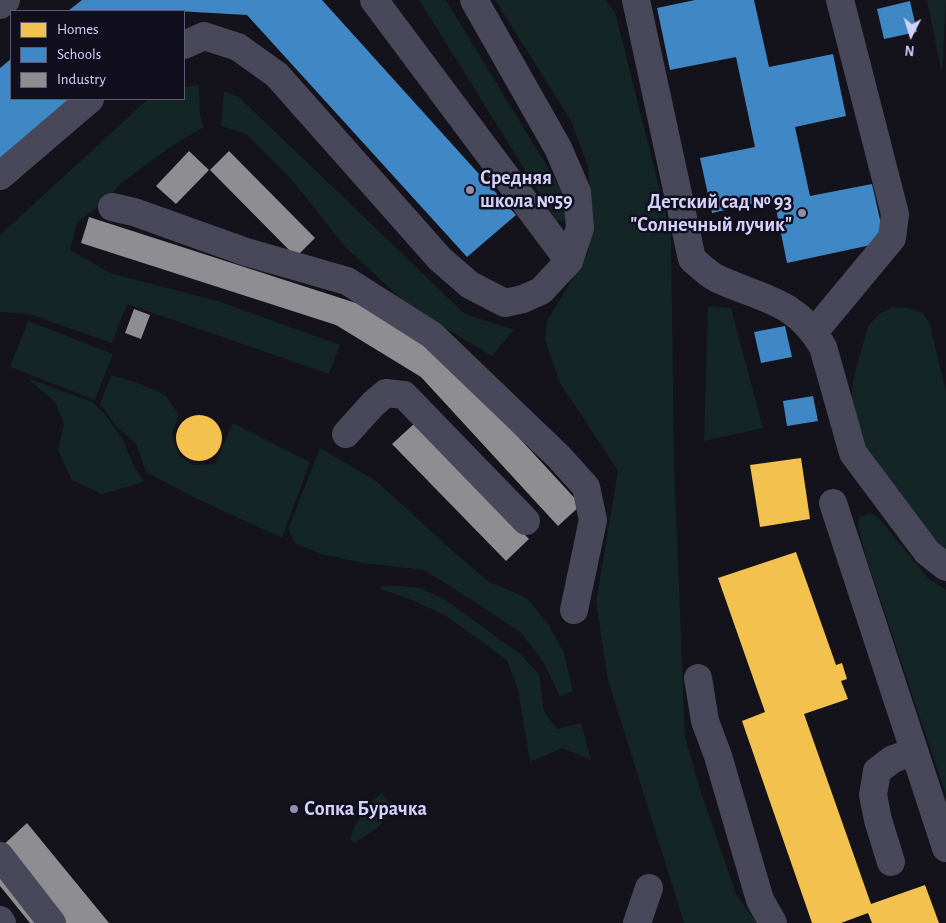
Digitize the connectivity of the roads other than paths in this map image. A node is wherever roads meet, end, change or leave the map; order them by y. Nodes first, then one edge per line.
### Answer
1 (6, 0) edge
2 (374, 0) edge
3 (474, 0) edge
4 (636, 0) edge
5 (840, 0) edge
6 (0, 5) edge
7 (185, 45) edge
8 (89, 100) edge
9 (0, 176) edge
10 (112, 207) dead end
11 (569, 261) junction
12 (814, 332) junction
13 (346, 434) dead end
14 (833, 503) dead end
15 (526, 521) dead end
16 (946, 568) edge
17 (574, 610) dead end
18 (698, 678) dead end
19 (914, 752) junction
20 (946, 848) edge
21 (0, 856) edge
22 (891, 862) dead end
23 (649, 888) dead end
24 (52, 923) edge
25 (637, 923) edge
26 (773, 923) edge

1 - 6 lane
2 - 11 lane
3 - 11 lane
4 - 12 lane
5 - 12 lane
7 - 11 lane
8 - 9 lane
10 - 17 lane
12 - 16 lane
13 - 15 lane
14 - 19 lane
18 - 26 lane
19 - 20 lane
19 - 22 lane
21 - 24 lane
23 - 25 lane

